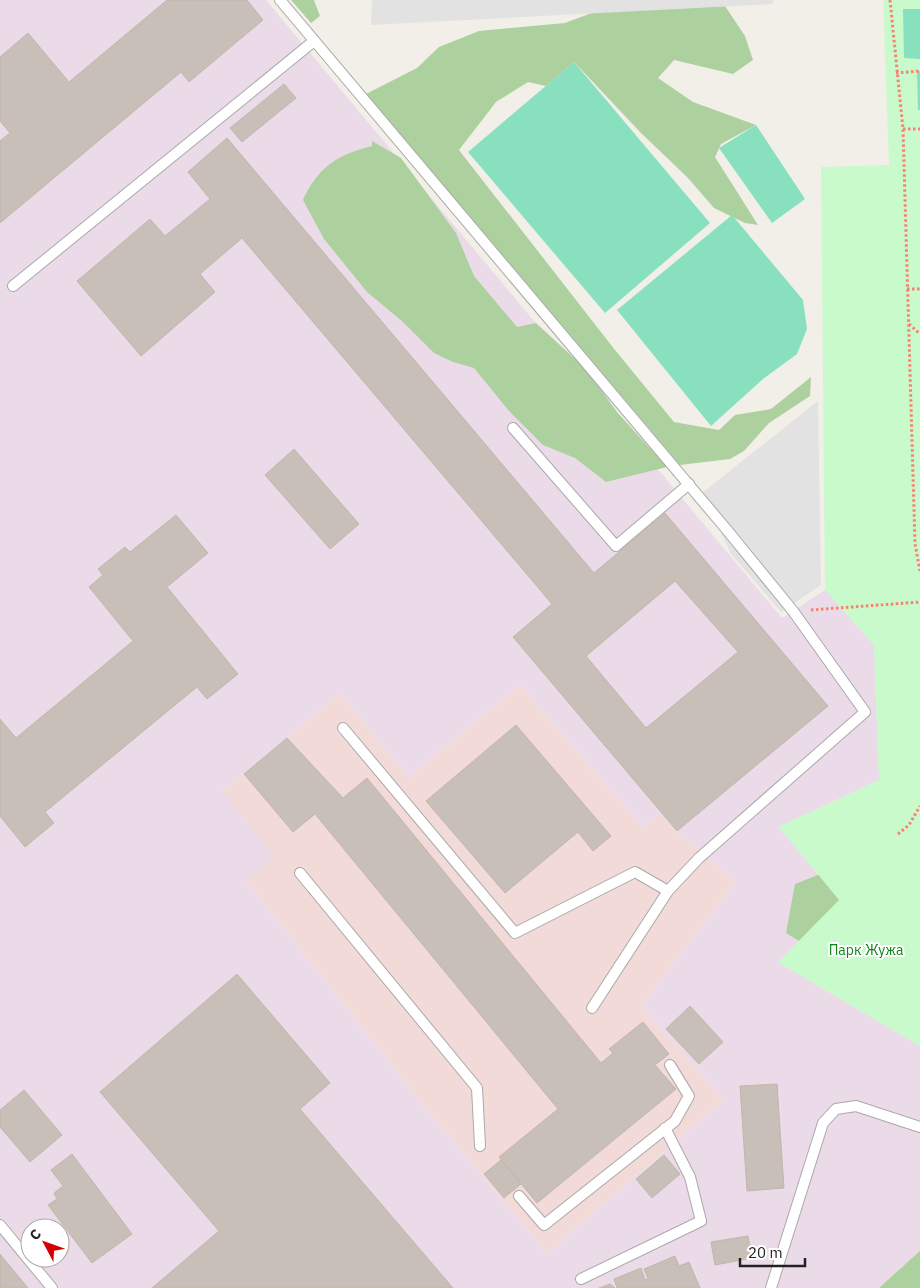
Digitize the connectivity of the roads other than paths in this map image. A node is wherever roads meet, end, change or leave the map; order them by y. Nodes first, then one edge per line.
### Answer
1 (280, 0) edge
2 (314, 41) junction
3 (13, 286) dead end
4 (513, 428) dead end
5 (689, 484) junction
6 (344, 728) dead end
7 (300, 873) dead end
8 (668, 891) junction
9 (592, 1008) dead end
10 (670, 1065) dead end
11 (920, 1127) edge
12 (666, 1128) junction
13 (480, 1146) dead end
14 (519, 1196) dead end
15 (0, 1225) edge
16 (581, 1279) dead end
17 (52, 1288) edge
18 (771, 1288) edge

1 - 2 lane
2 - 3 lane
2 - 5 lane
4 - 5 lane
5 - 8 lane
6 - 8 lane
7 - 13 lane
8 - 9 lane
10 - 12 lane
11 - 18 lane
12 - 14 lane
12 - 16 lane
15 - 17 lane

